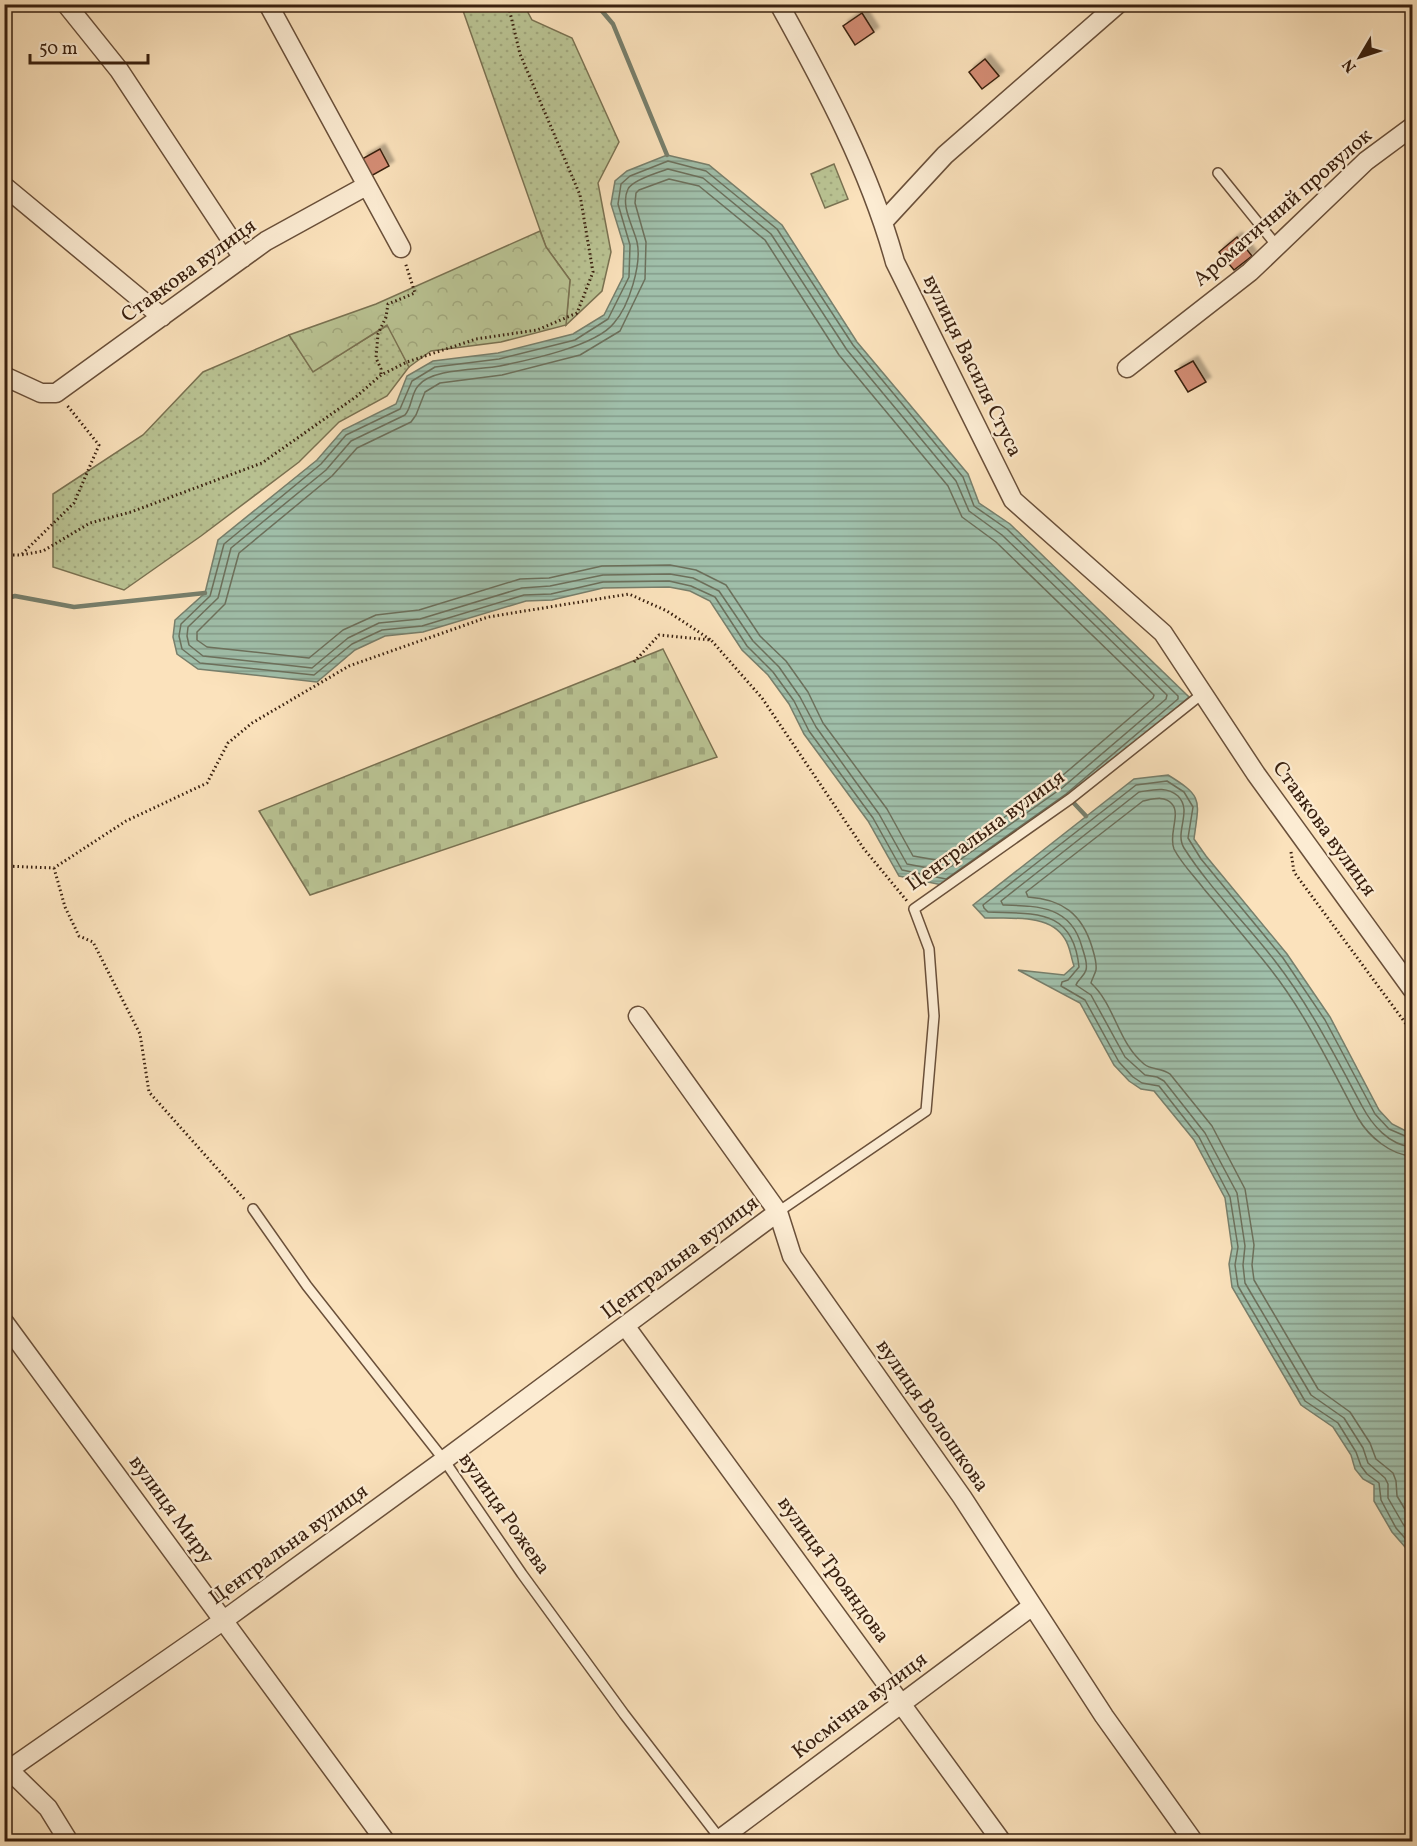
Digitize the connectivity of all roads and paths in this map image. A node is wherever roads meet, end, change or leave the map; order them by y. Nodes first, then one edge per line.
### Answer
1 (66, 4) edge
2 (268, 4) edge
3 (508, 4) edge
4 (779, 4) edge
5 (1118, 4) edge
6 (1413, 127) edge
7 (1218, 173) dead end
8 (4, 186) edge
9 (366, 186) junction
10 (884, 221) junction
11 (1277, 246) junction
12 (401, 248) joint
13 (243, 258) junction
14 (162, 317) junction
15 (1127, 368) dead end
16 (381, 375) junction
17 (4, 376) edge
18 (49, 393) junction
19 (4, 555) edge
20 (21, 555) junction
21 (711, 640) junction
22 (634, 662) dead end
23 (1202, 694) junction
24 (1291, 849) dead end
25 (4, 866) edge
26 (54, 868) junction
27 (914, 909) junction
28 (1413, 989) edge
29 (638, 1016) dead end
30 (1413, 1032) edge
31 (253, 1209) joint
32 (778, 1212) junction
33 (4, 1322) edge
34 (626, 1327) junction
35 (444, 1460) junction
36 (1031, 1607) junction
37 (224, 1620) junction
38 (903, 1703) junction
39 (6, 1769) edge
40 (720, 1841) edge
41 (69, 1842) edge
42 (386, 1842) edge
43 (1002, 1842) edge
44 (1194, 1842) edge

1 - 13 street
2 - 9 street
3 - 16 path
4 - 10 street, вулиця Василя Стуса
5 - 10 street
6 - 11 street, Ароматичний провулок
7 - 11 lane
8 - 14 street
9 - 12 street
9 - 13 street, Ставкова вулиця
10 - 23 street, вулиця Василя Стуса
11 - 15 street, Ароматичний провулок
12 - 16 path
13 - 14 street, Ставкова вулиця
14 - 18 street, Ставкова вулиця
16 - 20 path
17 - 18 street
18 - 20 path
19 - 20 path
21 - 22 path
21 - 26 path
21 - 27 path
23 - 27 lane, Центральна вулиця
23 - 28 street, Ставкова вулиця
24 - 30 path
25 - 26 path
26 - 31 path
27 - 32 lane, Центральна вулиця
29 - 32 street, вулиця Волошкова
31 - 35 lane, вулиця Рожева
32 - 34 street, Центральна вулиця
32 - 36 street, вулиця Волошкова
33 - 37 street, вулиця Миру
34 - 35 street, Центральна вулиця
34 - 38 street, вулиця Трояндова
35 - 37 street, Центральна вулиця
35 - 40 lane, вулиця Рожева
36 - 38 street, Космічна вулиця
36 - 44 street, вулиця Волошкова
37 - 39 street, Центральна вулиця
37 - 42 street, вулиця Миру
38 - 40 street, Космічна вулиця
38 - 43 street, вулиця Трояндова
39 - 41 street

